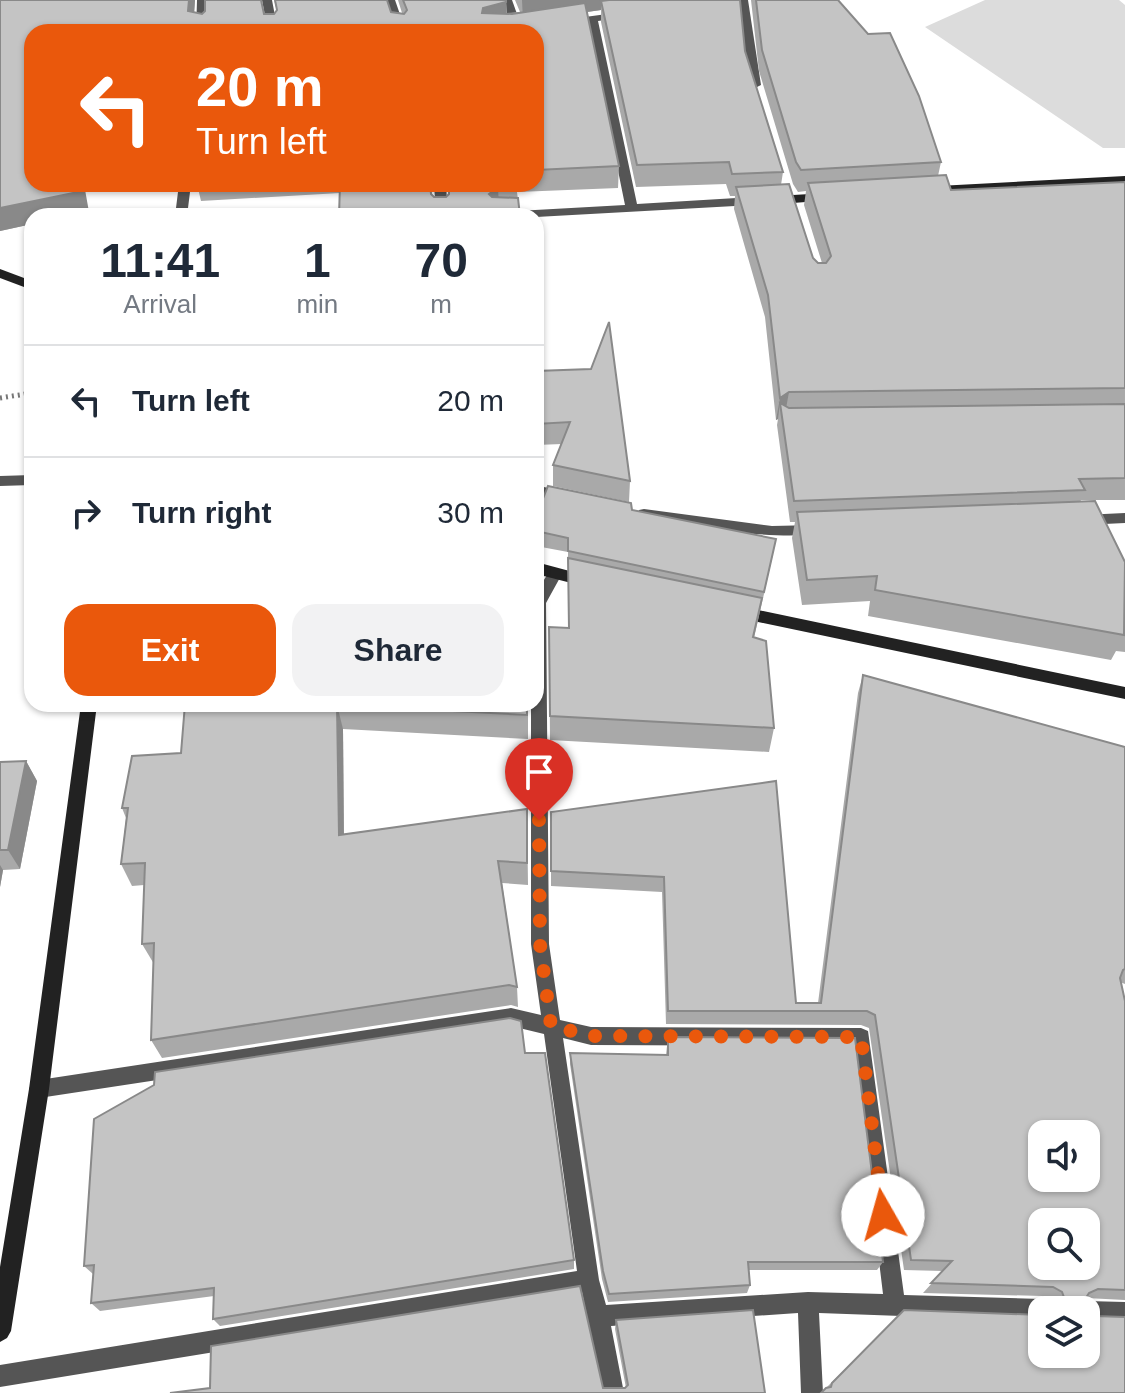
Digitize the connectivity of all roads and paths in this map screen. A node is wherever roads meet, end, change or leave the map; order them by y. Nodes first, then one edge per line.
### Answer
1 (202, 0) edge
2 (267, 0) edge
3 (390, 0) edge
4 (507, 0) edge
5 (743, 0) edge
6 (638, 12) edge
7 (592, 19) junction
8 (562, 23) edge
9 (201, 24) edge
10 (272, 24) edge
11 (398, 24) edge
12 (516, 24) edge
13 (759, 100) edge
14 (1125, 180) edge
15 (784, 185) edge
16 (919, 192) edge
17 (840, 196) edge
18 (793, 199) junction
19 (763, 200) edge
20 (778, 200) edge
21 (632, 208) junction
22 (797, 212) edge
23 (544, 213) edge
24 (0, 273) edge
25 (24, 283) edge
26 (24, 394) edge
27 (0, 398) edge
28 (24, 480) edge
29 (0, 481) edge
30 (544, 492) edge
31 (579, 501) edge
32 (622, 510) edge
33 (1125, 518) edge
34 (1064, 521) edge
35 (833, 529) edge
36 (545, 571) edge
37 (601, 584) edge
38 (724, 609) edge
39 (1125, 693) edge
40 (88, 712) edge
41 (539, 712) edge
42 (551, 1026) junction
43 (39, 1089) junction
44 (589, 1280) junction
45 (808, 1302) junction
46 (895, 1305) junction
47 (1028, 1310) edge
48 (1100, 1312) edge
49 (1125, 1313) edge
50 (599, 1316) junction
51 (0, 1331) edge
52 (0, 1376) edge
53 (613, 1393) edge
54 (812, 1393) edge

1 - 9 street
2 - 10 street
3 - 11 street
4 - 12 street
5 - 13 street
6 - 7 street
7 - 8 street
7 - 21 street
14 - 16 street
15 - 18 street
17 - 18 street
18 - 20 street
18 - 22 street
19 - 21 street
21 - 23 street
24 - 25 street
26 - 27 path
28 - 29 street
30 - 31 street
32 - 35 street
33 - 34 street
36 - 37 street
38 - 39 street
40 - 43 street
41 - 42 street
42 - 43 street
42 - 44 street
42 - 46 street
43 - 51 street
44 - 50 street
44 - 52 street
45 - 46 street
45 - 50 street
45 - 54 street
46 - 47 street
48 - 49 street
50 - 53 street

